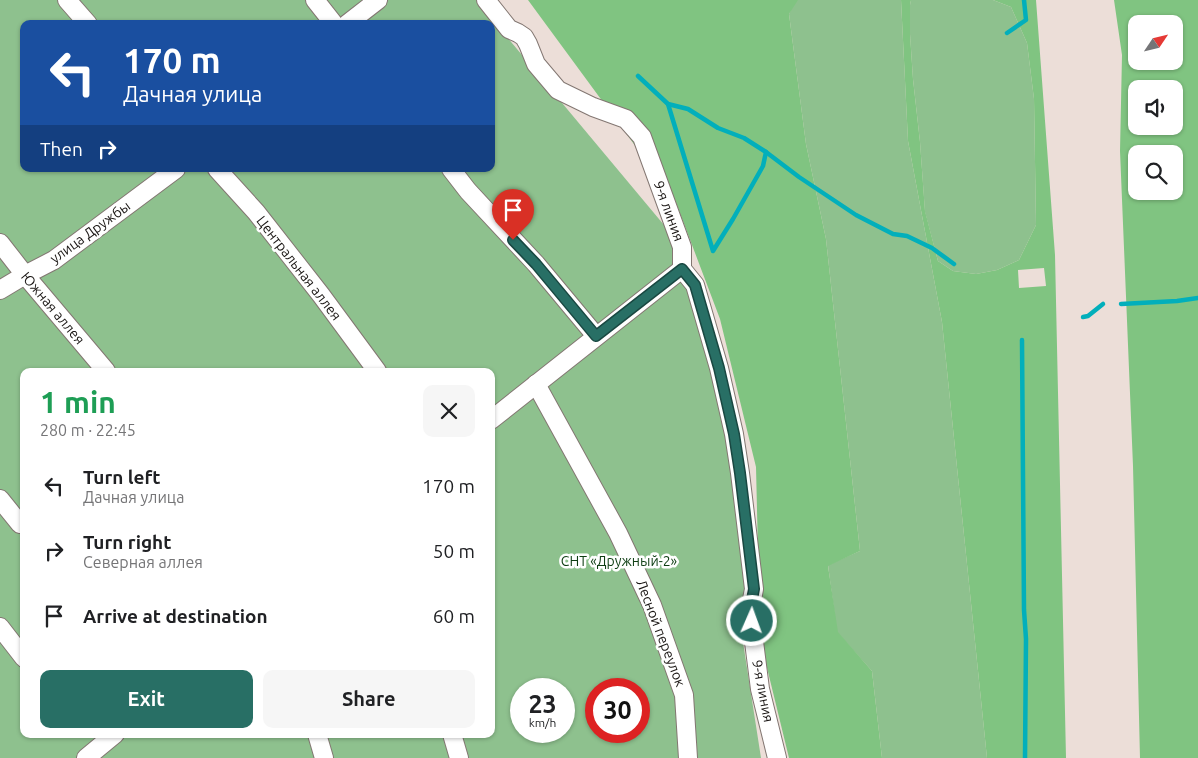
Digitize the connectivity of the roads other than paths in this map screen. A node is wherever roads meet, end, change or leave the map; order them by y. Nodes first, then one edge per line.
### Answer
1 (67, 0) edge
2 (314, 0) edge
3 (378, 0) edge
4 (486, 0) edge
5 (84, 20) edge
6 (331, 20) edge
7 (352, 20) edge
8 (172, 172) edge
9 (220, 172) edge
10 (453, 172) edge
11 (0, 243) edge
12 (682, 269) junction
13 (25, 275) junction
14 (0, 290) edge
15 (596, 336) junction
16 (103, 368) edge
17 (375, 368) edge
18 (536, 384) junction
19 (495, 417) edge
20 (0, 499) edge
21 (20, 524) dead end
22 (0, 627) edge
23 (20, 653) edge
24 (109, 738) edge
25 (318, 738) edge
26 (453, 738) edge
27 (94, 749) edge
28 (324, 758) edge
29 (459, 758) edge
30 (688, 758) edge
31 (778, 758) edge

1 - 5 street
2 - 6 street
3 - 7 street
4 - 12 street, 9-я линия
8 - 13 street, улица Дружбы
9 - 17 street, Центральная аллея
10 - 15 street
11 - 13 street, Южная аллея
12 - 15 street
12 - 31 street, 9-я линия
13 - 14 street, улица Дружбы
13 - 16 street, Южная аллея
15 - 18 street
18 - 19 street
18 - 30 street, Лесной переулок
20 - 21 street
22 - 23 street
24 - 27 street
25 - 28 street
26 - 29 street

